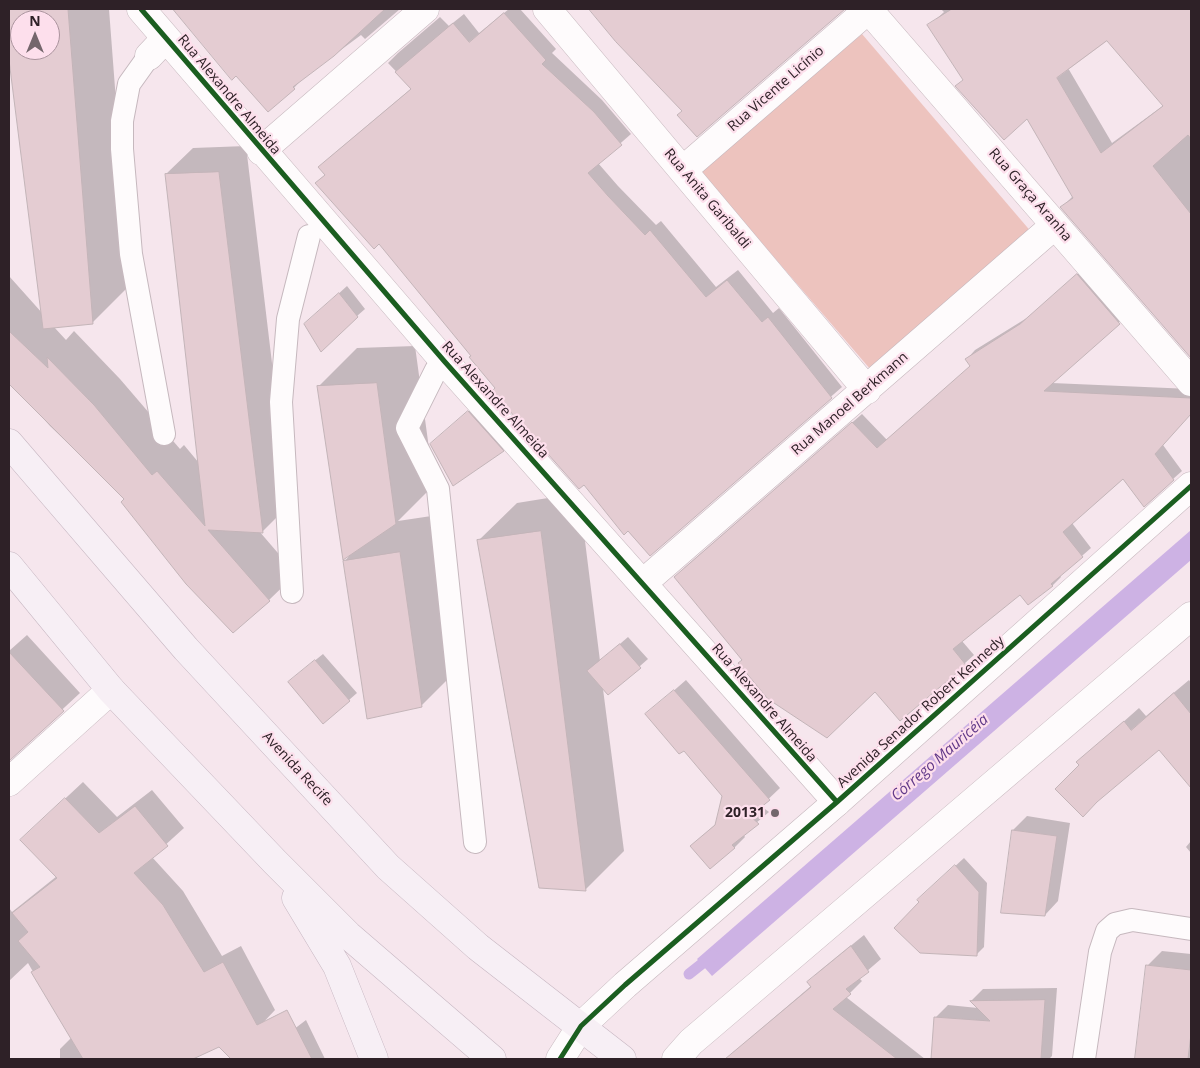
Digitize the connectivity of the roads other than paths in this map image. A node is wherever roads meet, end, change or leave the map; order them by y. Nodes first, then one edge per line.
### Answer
1 (141, 9) edge
2 (425, 9) edge
3 (547, 9) edge
4 (868, 9) edge
5 (158, 47) junction
6 (261, 151) junction
7 (683, 170) junction
8 (1055, 224) junction
9 (314, 226) junction
10 (441, 366) junction
11 (1191, 382) edge
12 (867, 390) junction
13 (164, 434) dead end
14 (9, 443) edge
15 (1191, 486) edge
16 (9, 566) edge
17 (643, 582) junction
18 (292, 592) dead end
19 (1191, 618) edge
20 (111, 690) junction
21 (9, 782) edge
22 (837, 802) junction
23 (474, 842) dead end
24 (275, 862) junction
25 (1191, 929) edge
26 (580, 1026) junction
27 (374, 1059) edge
28 (492, 1059) edge
29 (560, 1059) edge
30 (622, 1059) edge
31 (676, 1059) edge
32 (1084, 1059) edge

1 - 5 street, Rua Alexandre Almeida
2 - 6 street
3 - 7 street, Rua Anita Garibaldi
4 - 7 street, Rua Vicente Licínio
4 - 8 street, Rua Graça Aranha
5 - 6 street, Rua Alexandre Almeida
5 - 13 lane
6 - 9 street, Rua Alexandre Almeida
7 - 12 street, Rua Anita Garibaldi
8 - 11 street, Rua Graça Aranha
8 - 12 street, Rua Manoel Berkmann
9 - 10 street, Rua Alexandre Almeida
9 - 18 lane
10 - 17 street, Rua Alexandre Almeida
10 - 23 lane
12 - 17 street, Rua Manoel Berkmann
14 - 26 main road, Avenida Recife
15 - 22 street, Avenida Senador Robert Kennedy
16 - 20 main road
17 - 22 street, Rua Alexandre Almeida
19 - 31 street
20 - 21 street
20 - 24 main road
22 - 26 street, Avenida Senador Robert Kennedy
24 - 27 main road
24 - 28 main road
25 - 32 lane
26 - 29 street, Avenida Senador Robert Kennedy
26 - 30 main road, Avenida Recife

